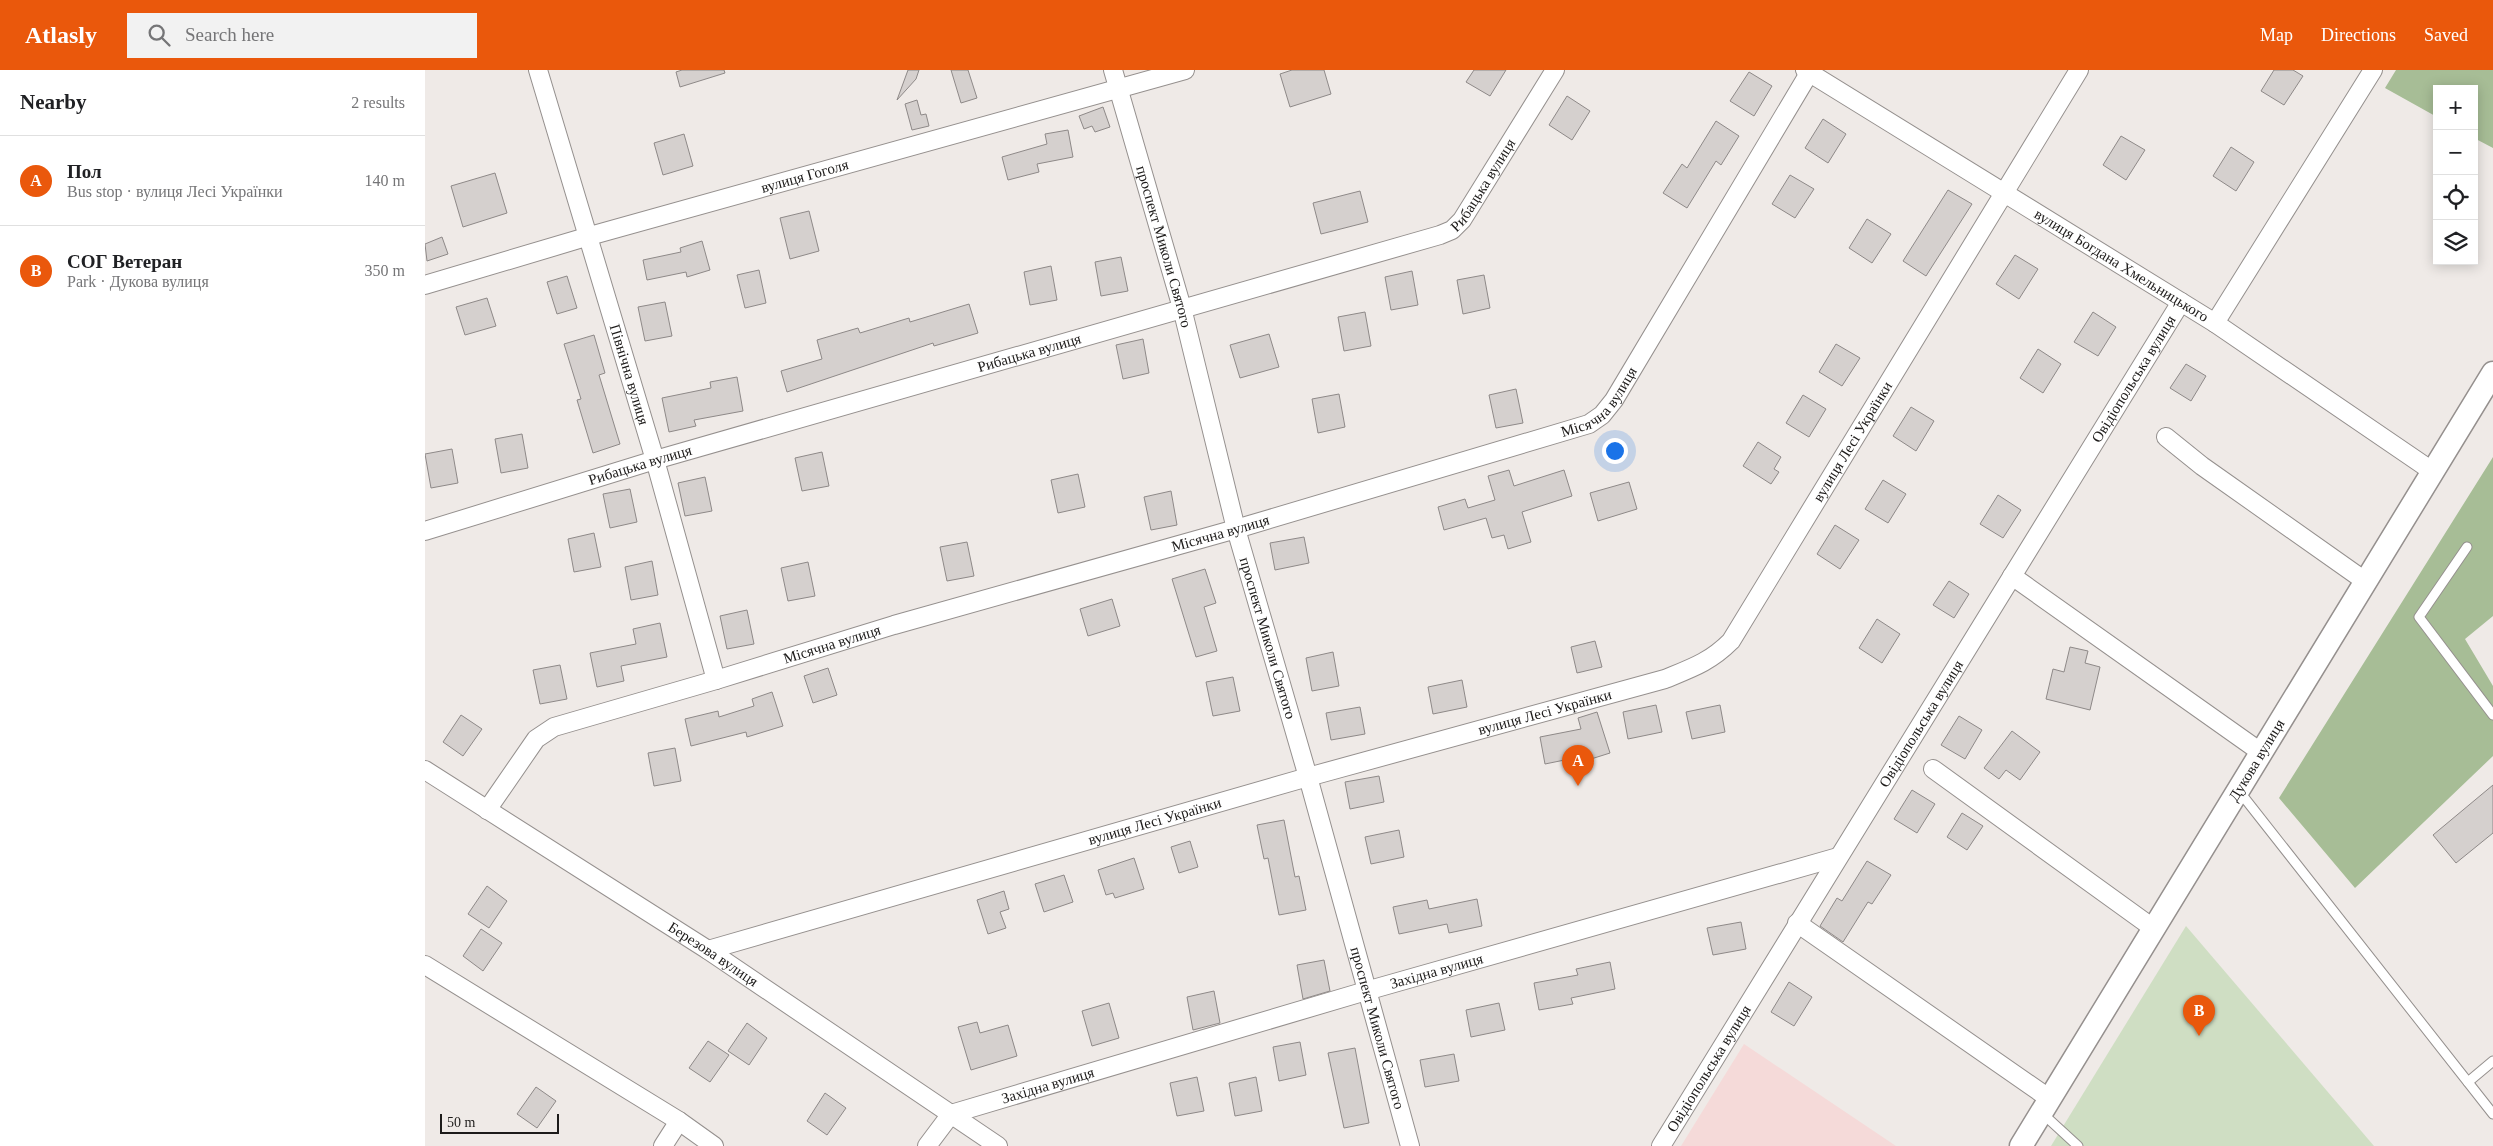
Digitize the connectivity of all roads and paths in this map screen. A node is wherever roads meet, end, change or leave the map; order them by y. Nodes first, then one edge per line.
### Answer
1 (538, 70) edge
2 (1113, 70) edge
3 (1185, 70) edge
4 (1555, 70) edge
5 (2079, 70) edge
6 (2373, 70) edge
7 (1808, 71) edge
8 (1119, 88) junction
9 (2003, 194) junction
10 (586, 237) junction
11 (425, 285) edge
12 (2181, 302) junction
13 (1182, 308) junction
14 (2215, 324) junction
15 (2493, 373) edge
16 (2166, 438) dead end
17 (655, 460) junction
18 (2432, 472) junction
19 (1236, 529) junction
20 (425, 531) edge
21 (2467, 547) dead end
22 (2012, 576) junction
23 (2365, 582) junction
24 (716, 680) junction
25 (2493, 715) edge
26 (2262, 753) junction
27 (1933, 769) dead end
28 (425, 770) edge
29 (1309, 777) junction
30 (2239, 791) junction
31 (487, 810) junction
32 (1838, 858) junction
33 (1797, 923) junction
34 (2153, 928) junction
35 (708, 950) junction
36 (425, 965) edge
37 (1366, 991) junction
38 (2493, 1061) edge
39 (2468, 1082) junction
40 (2046, 1106) junction
41 (951, 1114) junction
42 (2493, 1114) edge
43 (679, 1121) junction
44 (663, 1146) edge
45 (714, 1146) edge
46 (927, 1146) edge
47 (998, 1146) edge
48 (1410, 1146) edge
49 (1661, 1146) edge
50 (2021, 1146) edge
51 (2078, 1146) edge

1 - 10 street, Північна вулиця
2 - 8 street, проспект Миколи Святого
3 - 8 street, вулиця Гоголя
4 - 13 street, Рибацька вулиця
5 - 9 street, вулиця Лесі Українки
6 - 14 street
7 - 9 street, вулиця Богдана Хмельницького
7 - 19 street, Місячна вулиця
8 - 10 street, вулиця Гоголя
8 - 13 street, проспект Миколи Святого
9 - 12 street, вулиця Богдана Хмельницького
9 - 29 street, вулиця Лесі Українки
10 - 11 street, вулиця Гоголя
10 - 17 street, Північна вулиця
12 - 14 street, вулиця Богдана Хмельницького
12 - 22 street, Овідіопольська вулиця
13 - 17 street, Рибацька вулиця
13 - 19 street, проспект Миколи Святого
14 - 18 street, вулиця Богдана Хмельницького
15 - 18 street, Дукова вулиця
16 - 23 street
17 - 20 street, Рибацька вулиця
17 - 24 street, Північна вулиця
18 - 23 street, Дукова вулиця
19 - 24 street, Місячна вулиця
19 - 29 street, проспект Миколи Святого
21 - 25 lane
22 - 26 street
22 - 32 street, Овідіопольська вулиця
23 - 26 street, Дукова вулиця
24 - 31 street, Місячна вулиця
26 - 30 street, Дукова вулиця
27 - 34 street
28 - 31 street, Березова вулиця
29 - 35 street, вулиця Лесі Українки
29 - 37 street, проспект Миколи Святого
30 - 34 street, Дукова вулиця
30 - 39 lane
31 - 35 street, Березова вулиця
32 - 33 street, Овідіопольська вулиця
32 - 37 street, Західна вулиця
33 - 40 street
33 - 49 street, Овідіопольська вулиця
34 - 40 street, Дукова вулиця
35 - 41 street, Березова вулиця
36 - 43 street
37 - 41 street, Західна вулиця
37 - 48 street, проспект Миколи Святого
38 - 39 lane
39 - 42 lane
40 - 50 street, Дукова вулиця
40 - 51 lane
41 - 46 street
41 - 47 street, Березова вулиця
43 - 44 street
43 - 45 street

